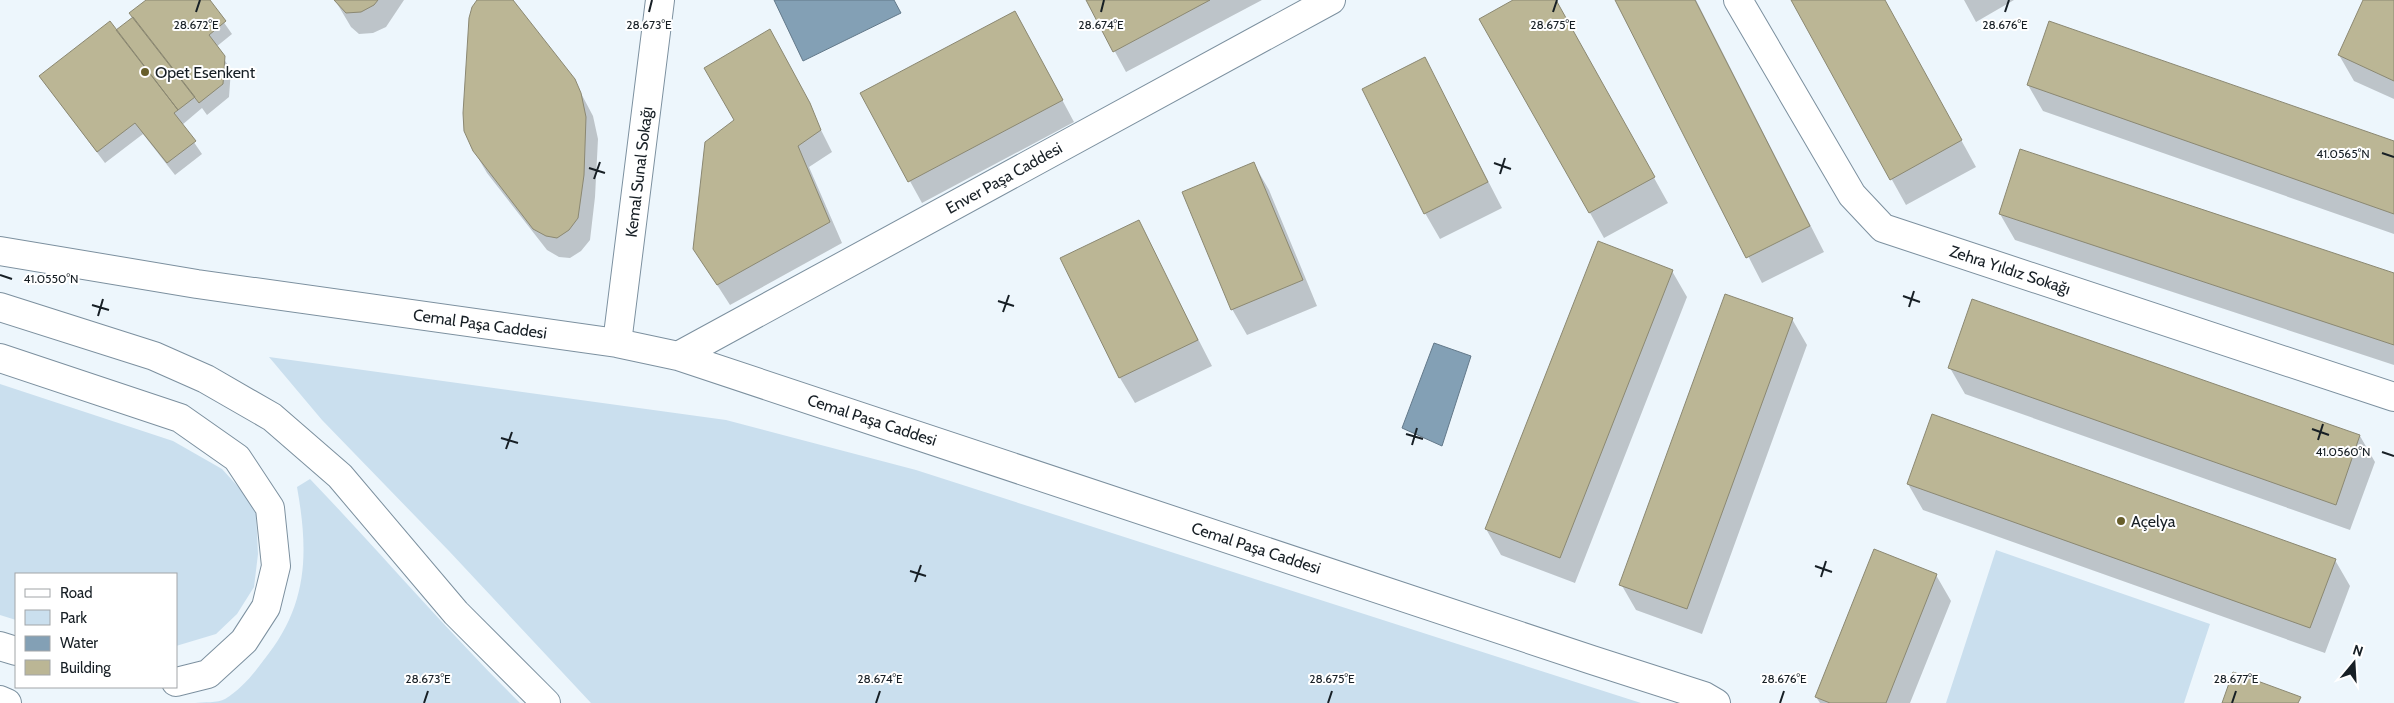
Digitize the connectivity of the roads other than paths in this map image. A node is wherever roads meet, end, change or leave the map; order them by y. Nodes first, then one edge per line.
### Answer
1 (660, 0) edge
2 (1331, 0) edge
3 (1738, 0) edge
4 (0, 251) edge
5 (0, 307) edge
6 (617, 343) junction
7 (678, 356) junction
8 (0, 358) edge
9 (2394, 398) edge
10 (0, 646) edge
11 (15, 652) edge
12 (178, 682) edge
13 (0, 700) edge
14 (7, 703) edge
15 (546, 703) edge
16 (1716, 703) edge

1 - 6 street, Kemal Sunal Sokağı
2 - 7 street, Enver Paşa Caddesi
3 - 9 street, Zehra Yıldız Sokağı
4 - 6 street, Cemal Paşa Caddesi
5 - 15 street
6 - 7 street, Cemal Paşa Caddesi
7 - 16 street, Cemal Paşa Caddesi
8 - 12 street
10 - 11 street
13 - 14 street

